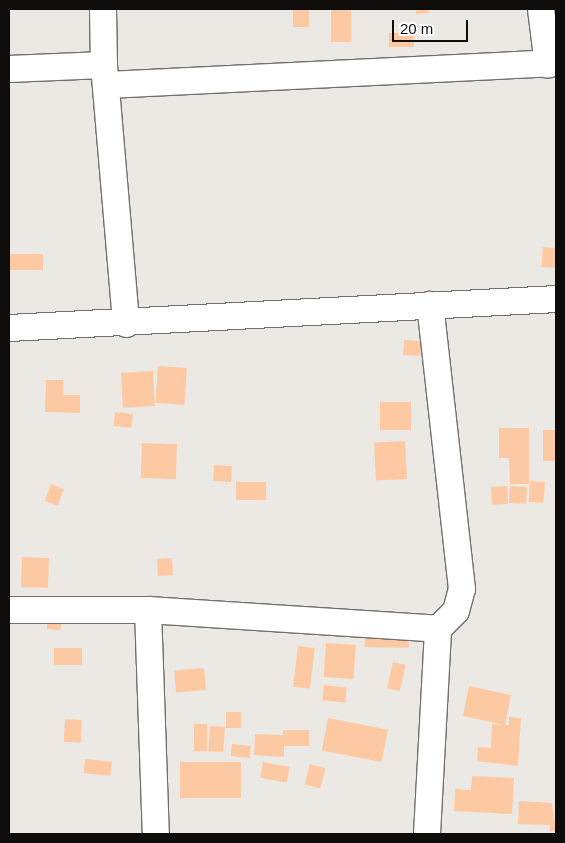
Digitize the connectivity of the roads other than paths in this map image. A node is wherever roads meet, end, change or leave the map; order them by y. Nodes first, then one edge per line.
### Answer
1 (104, 9) edge
2 (541, 9) edge
3 (552, 64) edge
4 (9, 69) edge
5 (105, 75) junction
6 (556, 299) edge
7 (430, 305) junction
8 (126, 324) junction
9 (9, 328) edge
10 (9, 610) edge
11 (148, 610) junction
12 (438, 629) junction
13 (156, 834) edge
14 (427, 834) edge

1 - 5 street
2 - 3 street
3 - 5 street
4 - 5 street
5 - 8 street
6 - 7 street
7 - 8 street
7 - 12 street
8 - 9 street
10 - 11 street
11 - 12 street
11 - 13 street
12 - 14 street

